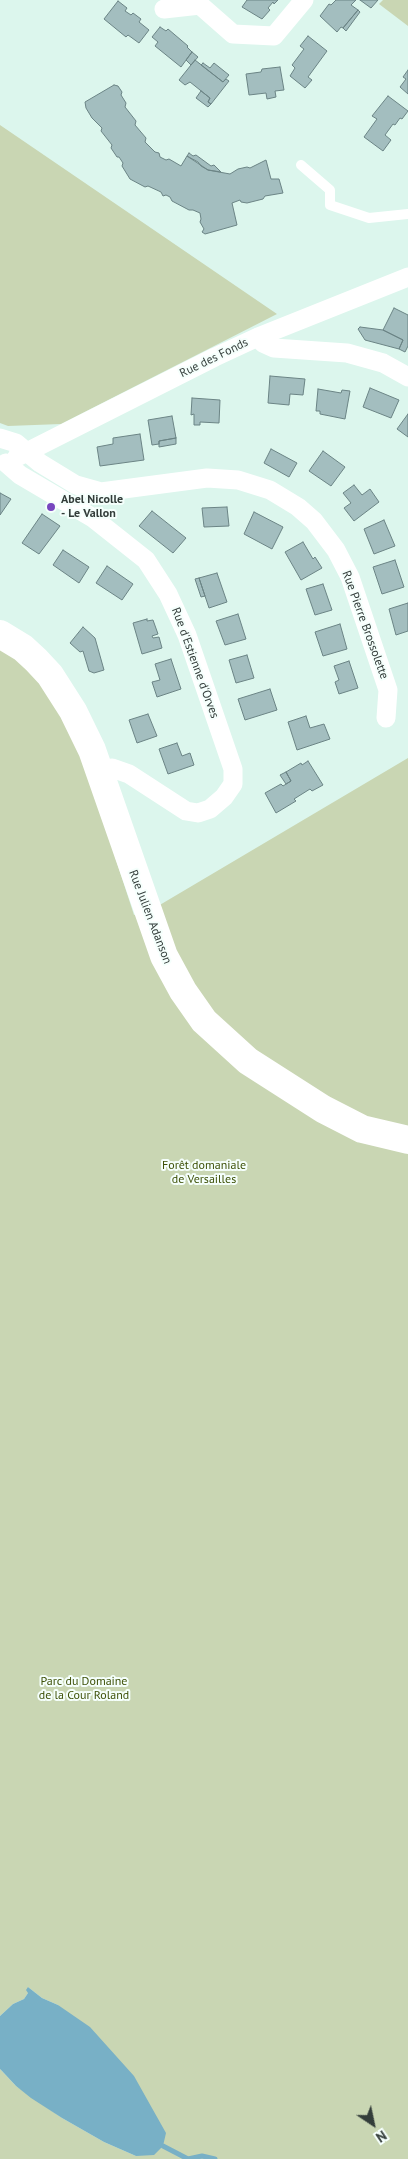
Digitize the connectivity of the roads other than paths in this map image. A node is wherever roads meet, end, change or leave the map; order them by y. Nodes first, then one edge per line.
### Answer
1 (304, 0) edge
2 (202, 2) edge
3 (164, 9) dead end
4 (301, 164) dead end
5 (408, 214) edge
6 (408, 277) edge
7 (258, 337) junction
8 (408, 377) edge
9 (0, 438) edge
10 (26, 453) junction
11 (3, 463) edge
12 (0, 634) edge
13 (386, 718) dead end
14 (99, 771) junction
15 (408, 1140) edge

1 - 2 street
2 - 3 street
4 - 5 lane
6 - 7 street, Rue des Fonds
7 - 8 street
7 - 10 street, Rue des Fonds
9 - 10 street
10 - 11 street, Rue des Fonds
10 - 13 street, Rue Pierre Brossolette
11 - 14 street, Rue d'Estienne d'Orves
12 - 14 main road, Rue Julien Adanson
14 - 15 main road, Rue Julien Adanson

